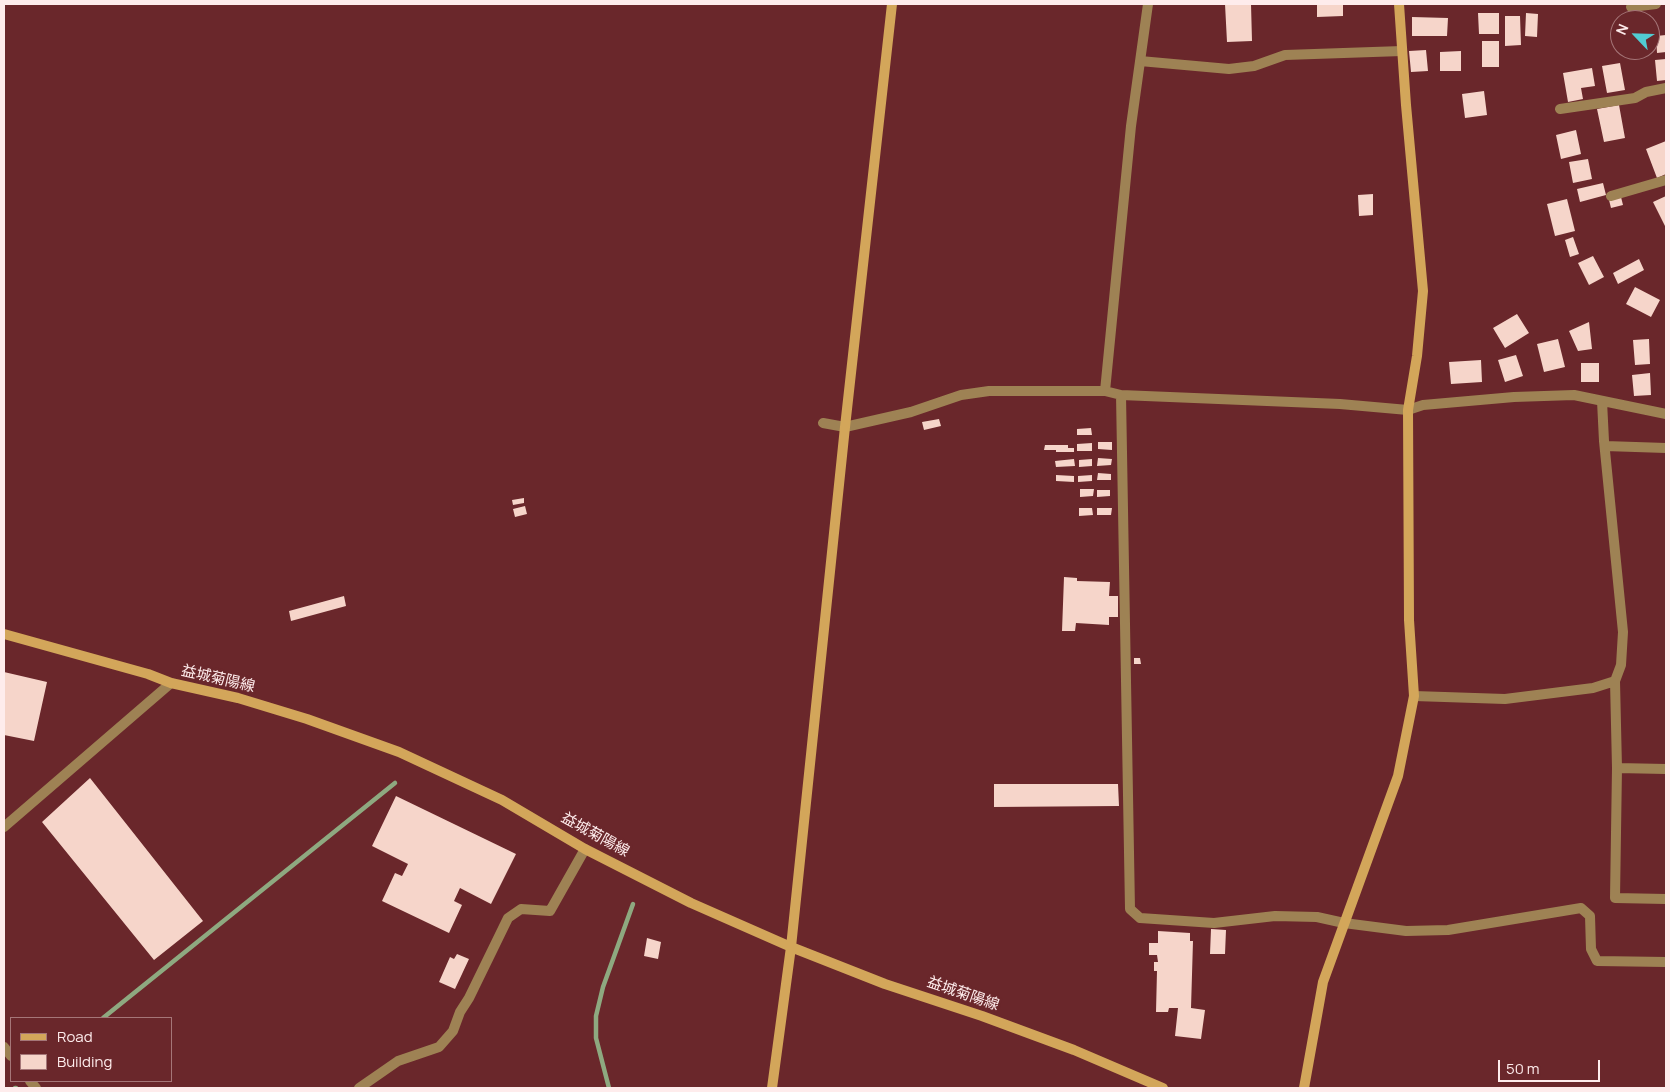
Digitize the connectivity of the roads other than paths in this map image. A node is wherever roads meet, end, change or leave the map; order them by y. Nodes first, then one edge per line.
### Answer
1 (892, 4) edge
2 (1148, 4) edge
3 (1399, 4) edge
4 (1656, 4) edge
5 (1632, 7) dead end
6 (1402, 51) junction
7 (1140, 61) junction
8 (1666, 88) edge
9 (1560, 109) dead end
10 (1666, 180) edge
11 (1611, 196) dead end
12 (1105, 391) junction
13 (1121, 395) junction
14 (1602, 401) junction
15 (1408, 410) junction
16 (1666, 414) edge
17 (823, 423) dead end
18 (845, 427) junction
19 (1605, 446) junction
20 (1666, 448) edge
21 (4, 634) edge
22 (1615, 681) junction
23 (171, 684) junction
24 (1414, 696) junction
25 (1617, 768) junction
26 (1666, 769) edge
27 (4, 827) edge
28 (585, 849) junction
29 (1666, 899) edge
30 (1344, 923) junction
31 (791, 947) junction
32 (1666, 962) edge
33 (359, 1088) edge
34 (772, 1088) edge
35 (1163, 1088) edge
36 (1304, 1088) edge

1 - 18 street
2 - 7 street
3 - 6 street
4 - 5 street
6 - 7 street
6 - 15 street
7 - 12 street
8 - 9 street
10 - 11 street
12 - 13 street
12 - 18 street
13 - 15 street
13 - 30 street
14 - 15 street
14 - 16 street
14 - 19 street
15 - 24 street
17 - 18 street
18 - 31 street
19 - 20 street
19 - 22 street
21 - 23 street, 益城菊陽線
22 - 24 street
22 - 25 street
23 - 27 street
23 - 28 street, 益城菊陽線
24 - 30 street
25 - 26 street
25 - 29 street
28 - 31 street, 益城菊陽線
28 - 33 street
30 - 32 street
30 - 36 street
31 - 34 street
31 - 35 street, 益城菊陽線

